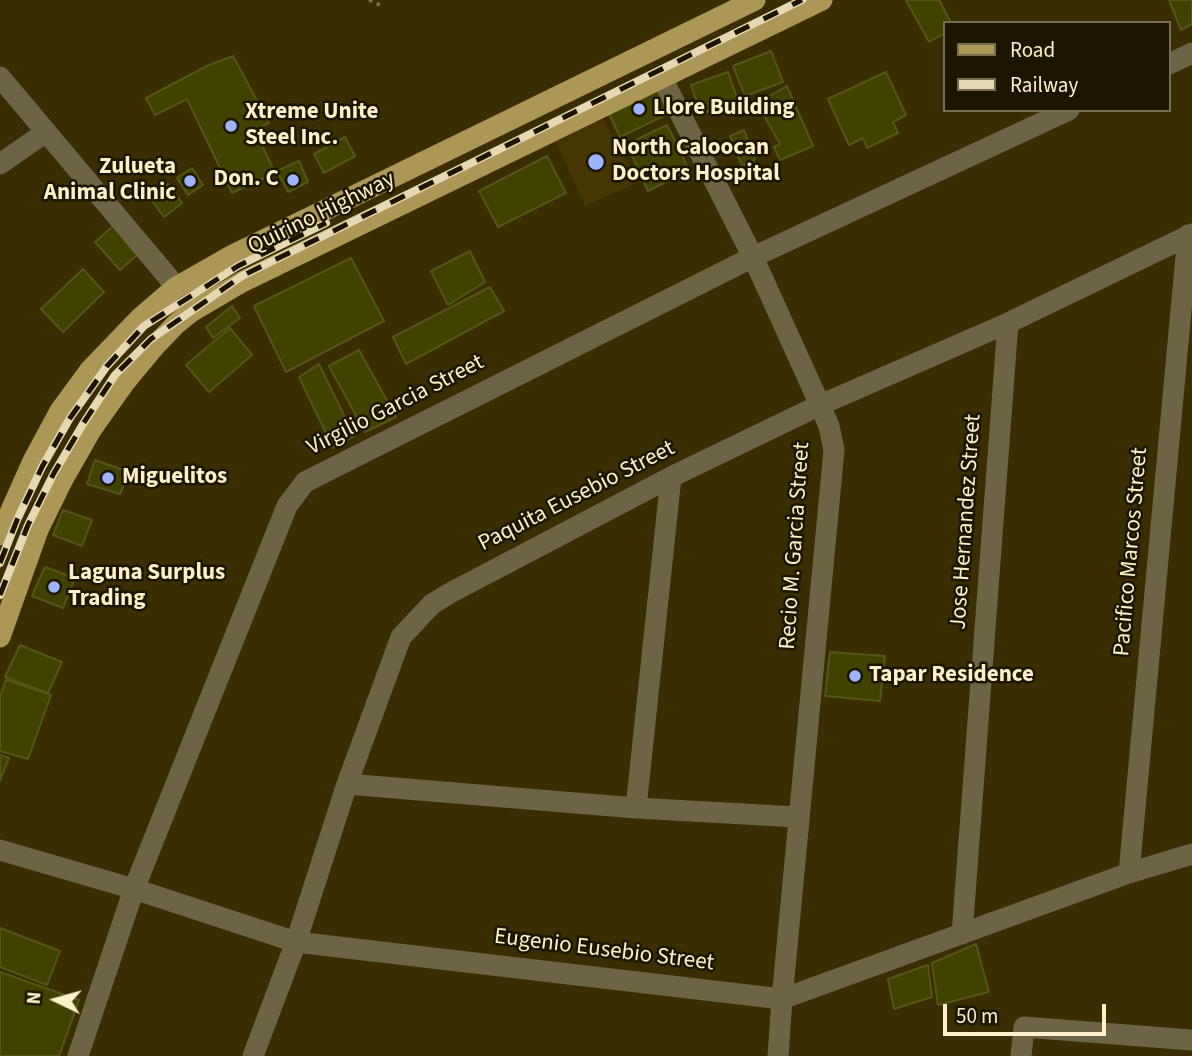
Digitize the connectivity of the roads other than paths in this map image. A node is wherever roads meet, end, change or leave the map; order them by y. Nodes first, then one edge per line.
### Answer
1 (755, 0) edge
2 (822, 0) edge
3 (1192, 53) edge
4 (1171, 63) edge
5 (0, 76) edge
6 (662, 78) junction
7 (1065, 112) edge
8 (46, 132) junction
9 (0, 164) edge
10 (1190, 235) edge
11 (753, 257) junction
12 (175, 288) junction
13 (191, 312) junction
14 (1008, 323) junction
15 (820, 405) junction
16 (671, 477) junction
17 (0, 535) edge
18 (0, 637) edge
19 (347, 784) junction
20 (636, 808) junction
21 (798, 817) junction
22 (0, 850) edge
23 (1192, 854) edge
24 (1129, 873) junction
25 (134, 889) junction
26 (962, 934) junction
27 (296, 942) junction
28 (782, 999) junction
29 (1192, 1040) edge
30 (78, 1056) edge
31 (253, 1056) edge
32 (778, 1056) edge
33 (1021, 1056) edge

1 - 12 main road, Quirino Highway
2 - 6 main road, Quirino Highway
3 - 4 street
5 - 8 street
6 - 11 street, Recio M. Garcia Street
6 - 13 main road, Quirino Highway
7 - 11 street, Virgilio Garcia Street
8 - 9 street
8 - 12 street
10 - 14 street, Paquita Eusebio Street
10 - 24 street, Pacifico Marcos Street
11 - 15 street, Recio M. Garcia Street
11 - 25 street, Virgilio Garcia Street
12 - 13 street
12 - 17 main road, Quirino Highway
13 - 18 main road, Quirino Highway
14 - 15 street, Paquita Eusebio Street
14 - 26 street, Jose Hernandez Street
15 - 16 street, Paquita Eusebio Street
15 - 21 street, Recio M. Garcia Street
16 - 19 street, Paquita Eusebio Street
16 - 20 street
19 - 20 street
19 - 27 street, Paquita Eusebio Street
20 - 21 street
21 - 28 street, Recio M. Garcia Street
22 - 25 street, Eugenio Eusebio Street
23 - 24 street, Eugenio Eusebio Street
24 - 26 street, Eugenio Eusebio Street
25 - 27 street, Eugenio Eusebio Street
25 - 30 street, Virgilio Garcia Street
26 - 28 street, Eugenio Eusebio Street
27 - 28 street, Eugenio Eusebio Street
27 - 31 street, Paquita Eusebio Street
28 - 32 street, Recio M. Garcia Street
29 - 33 street

